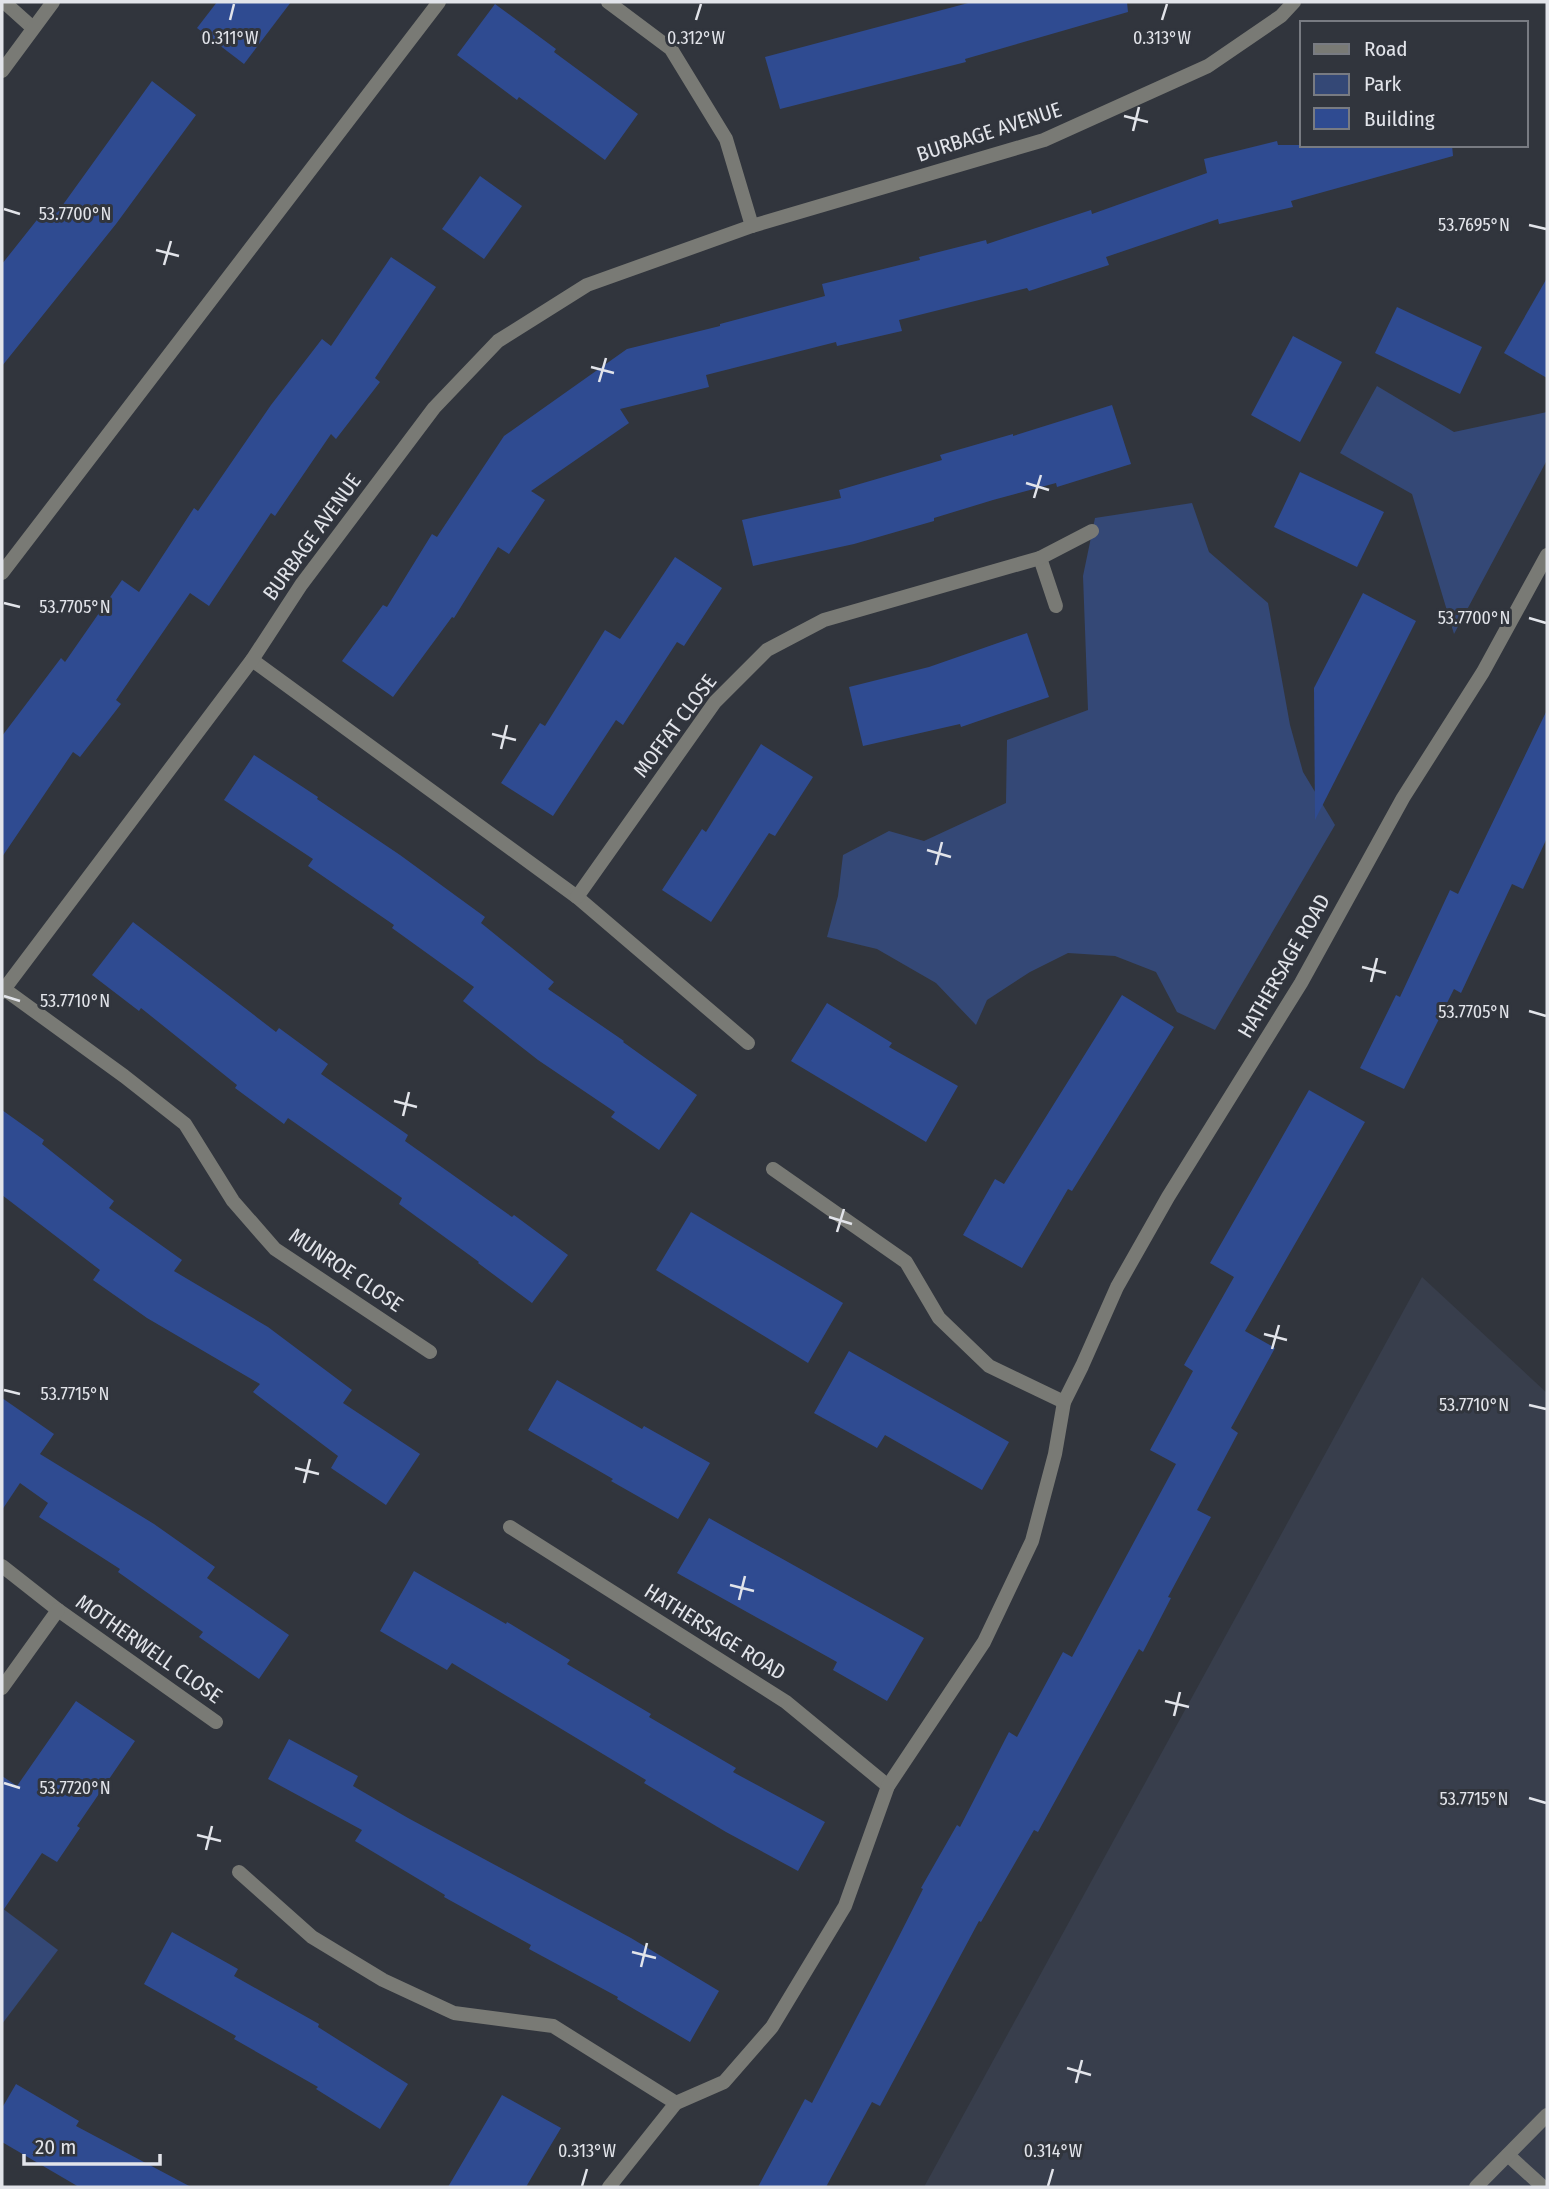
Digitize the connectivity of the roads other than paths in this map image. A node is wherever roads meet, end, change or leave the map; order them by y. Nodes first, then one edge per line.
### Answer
1 (4, 2) edge
2 (53, 2) edge
3 (439, 2) edge
4 (608, 2) edge
5 (1294, 2) edge
6 (33, 28) junction
7 (2, 71) edge
8 (752, 226) junction
9 (1092, 531) dead end
10 (1547, 555) edge
11 (1040, 558) junction
12 (2, 573) edge
13 (1056, 606) dead end
14 (251, 660) junction
15 (577, 897) junction
16 (3, 990) edge
17 (748, 1043) dead end
18 (773, 1169) dead end
19 (430, 1352) dead end
20 (1064, 1402) junction
21 (510, 1527) dead end
22 (2, 1566) edge
23 (58, 1610) junction
24 (2, 1688) edge
25 (216, 1722) dead end
26 (888, 1786) junction
27 (239, 1872) dead end
28 (676, 2103) junction
29 (1547, 2115) edge
30 (1508, 2155) junction
31 (609, 2187) edge
32 (1476, 2187) edge
33 (1543, 2187) edge

1 - 6 street
2 - 6 street
3 - 12 street
4 - 8 street
5 - 8 street, BURBAGE AVENUE
6 - 7 street
8 - 14 street, BURBAGE AVENUE
9 - 11 street, MOFFAT CLOSE
10 - 20 street, HATHERSAGE ROAD
11 - 13 street
11 - 15 street, MOFFAT CLOSE
14 - 15 street
14 - 16 street, BURBAGE AVENUE
15 - 17 street
16 - 19 street, MUNROE CLOSE
18 - 20 street
20 - 26 street, HATHERSAGE ROAD
21 - 26 street, HATHERSAGE ROAD
22 - 23 street, MOTHERWELL CLOSE
23 - 24 street, MOTHERWELL CLOSE
23 - 25 street, MOTHERWELL CLOSE
26 - 28 street, HATHERSAGE ROAD
27 - 28 street
28 - 31 street, HATHERSAGE ROAD
29 - 30 street
30 - 32 street
30 - 33 street

